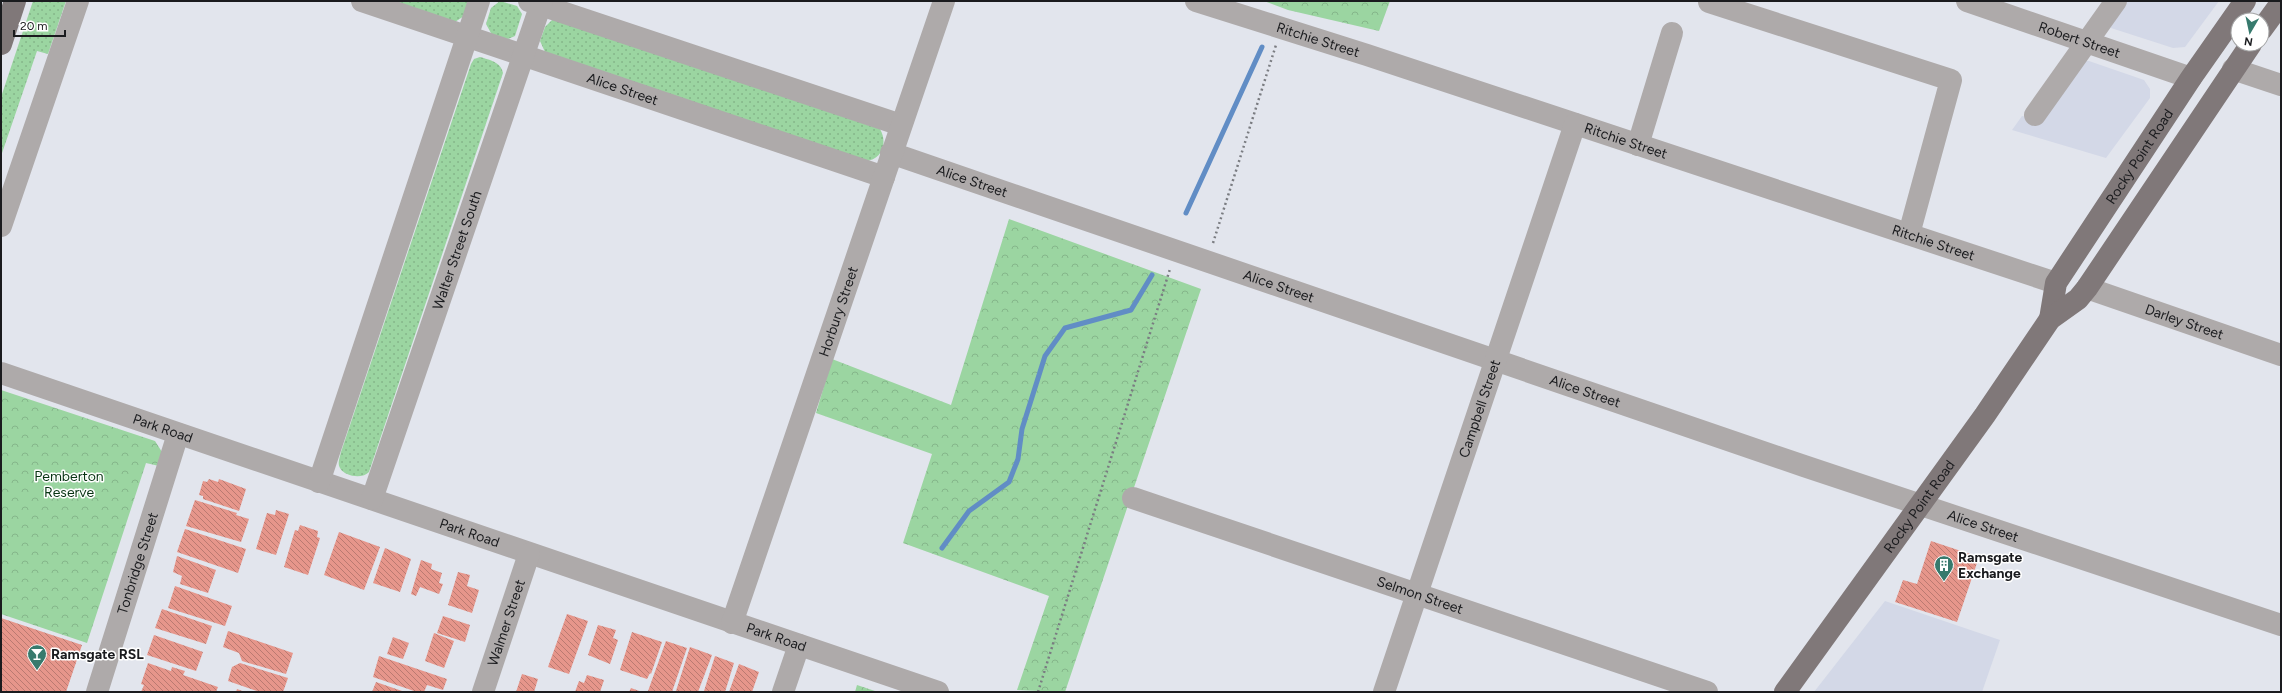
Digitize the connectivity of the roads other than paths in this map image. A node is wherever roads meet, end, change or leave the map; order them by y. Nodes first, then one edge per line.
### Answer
1 (15, 1) edge
2 (78, 1) edge
3 (362, 1) edge
4 (479, 1) edge
5 (944, 1) edge
6 (1196, 1) edge
7 (1967, 1) edge
8 (2116, 1) edge
9 (2246, 1) edge
10 (537, 2) edge
11 (1709, 2) dead end
12 (2281, 4) edge
13 (2270, 18) edge
14 (1672, 33) dead end
15 (468, 37) junction
16 (2087, 42) junction
17 (1, 44) edge
18 (2245, 52) edge
19 (522, 56) junction
20 (2233, 69) junction
21 (2192, 78) junction
22 (2281, 85) edge
23 (2036, 115) dead end
24 (1575, 124) junction
25 (901, 125) junction
26 (1638, 144) junction
27 (891, 153) junction
28 (884, 176) junction
29 (1, 226) edge
30 (1909, 234) junction
31 (2056, 283) junction
32 (2087, 288) junction
33 (2050, 319) junction
34 (2281, 355) edge
35 (1497, 361) junction
36 (1, 373) edge
37 (178, 434) junction
38 (319, 482) junction
39 (1133, 498) dead end
40 (372, 500) junction
41 (1921, 504) junction
42 (529, 554) junction
43 (1416, 594) junction
44 (732, 623) junction
45 (2281, 625) edge
46 (799, 645) junction
47 (97, 692) edge
48 (483, 692) edge
49 (783, 692) edge
50 (938, 692) edge
51 (1384, 692) edge
52 (1707, 692) edge
53 (1785, 692) edge

1 - 17 main road
2 - 29 street
3 - 15 street, Alice Street
4 - 15 street
5 - 25 street, Horbury Street
6 - 24 street, Ritchie Street
7 - 16 street, Robert Street
8 - 16 street
9 - 21 main road, Rocky Point Road
10 - 19 street, Walter Street South
10 - 25 street
11 - 30 street
12 - 13 main road
14 - 26 street
15 - 19 street, Alice Street
15 - 38 street
16 - 21 street, Robert Street
16 - 23 street
18 - 20 main road, Rocky Point Road
19 - 28 street, Alice Street
19 - 40 street, Walter Street South
20 - 22 street
20 - 32 main road, Rocky Point Road
21 - 31 main road, Rocky Point Road
24 - 26 street, Ritchie Street
24 - 35 street, Campbell Street
25 - 27 street, Horbury Street
26 - 30 street, Ritchie Street
27 - 28 street, Horbury Street
27 - 35 street, Alice Street
28 - 44 street, Horbury Street
30 - 31 street, Ritchie Street
31 - 33 main road, Rocky Point Road
32 - 33 main road, Rocky Point Road
32 - 34 street, Darley Street
33 - 41 main road, Rocky Point Road
35 - 41 street, Alice Street
35 - 43 street, Campbell Street
36 - 37 street, Park Road
37 - 38 street, Park Road
37 - 47 street, Tonbridge Street
38 - 40 street, Park Road
39 - 43 street, Selmon Street
40 - 42 street, Park Road
41 - 45 street, Alice Street
41 - 53 main road, Rocky Point Road
42 - 44 street, Park Road
42 - 48 street, Walmer Street
43 - 51 street, Campbell Street
43 - 52 street, Selmon Street
44 - 46 street, Park Road
46 - 49 street
46 - 50 street, Park Road

